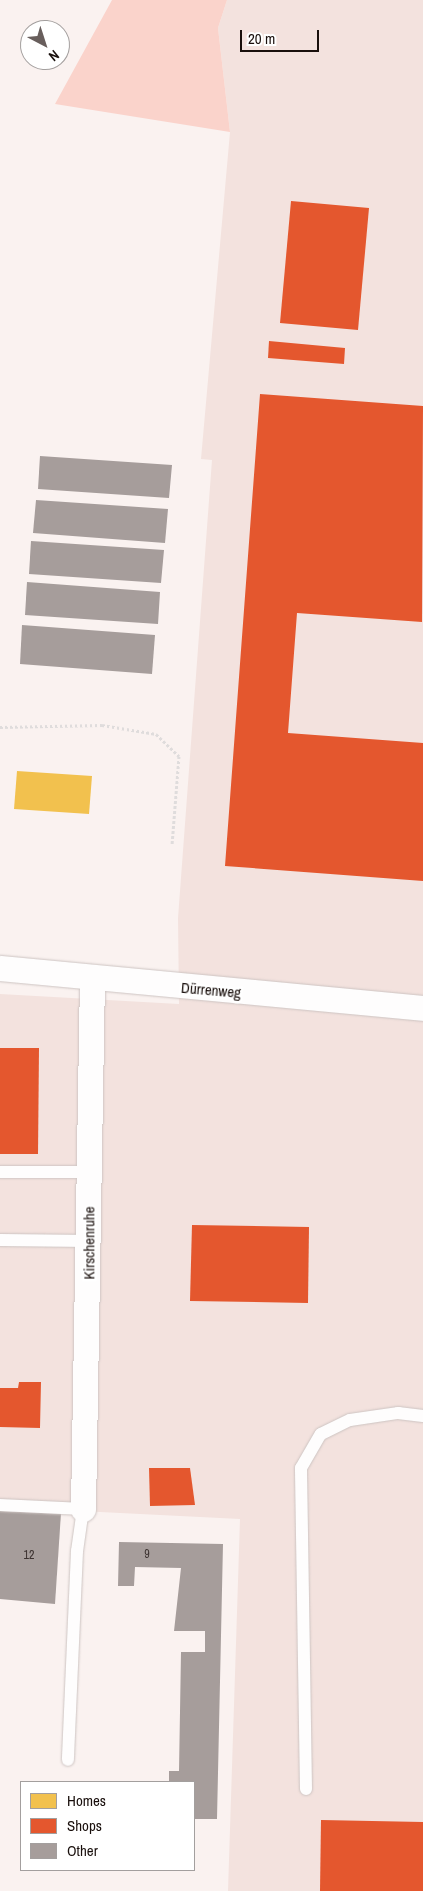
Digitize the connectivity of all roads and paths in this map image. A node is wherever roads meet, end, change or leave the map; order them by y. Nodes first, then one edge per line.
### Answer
1 (0, 727) edge
2 (172, 844) dead end
3 (0, 968) edge
4 (92, 977) junction
5 (423, 1008) edge
6 (0, 1172) edge
7 (90, 1172) junction
8 (0, 1240) edge
9 (90, 1241) junction
10 (423, 1416) edge
11 (0, 1505) edge
12 (83, 1509) junction
13 (68, 1760) dead end
14 (306, 1789) dead end

1 - 2 path
3 - 4 street, Dürrenweg
4 - 5 street, Dürrenweg
4 - 7 street, Kirschenruhe
6 - 7 lane
7 - 9 street, Kirschenruhe
8 - 9 lane
9 - 12 street, Kirschenruhe
10 - 14 lane
11 - 12 lane
12 - 13 lane

